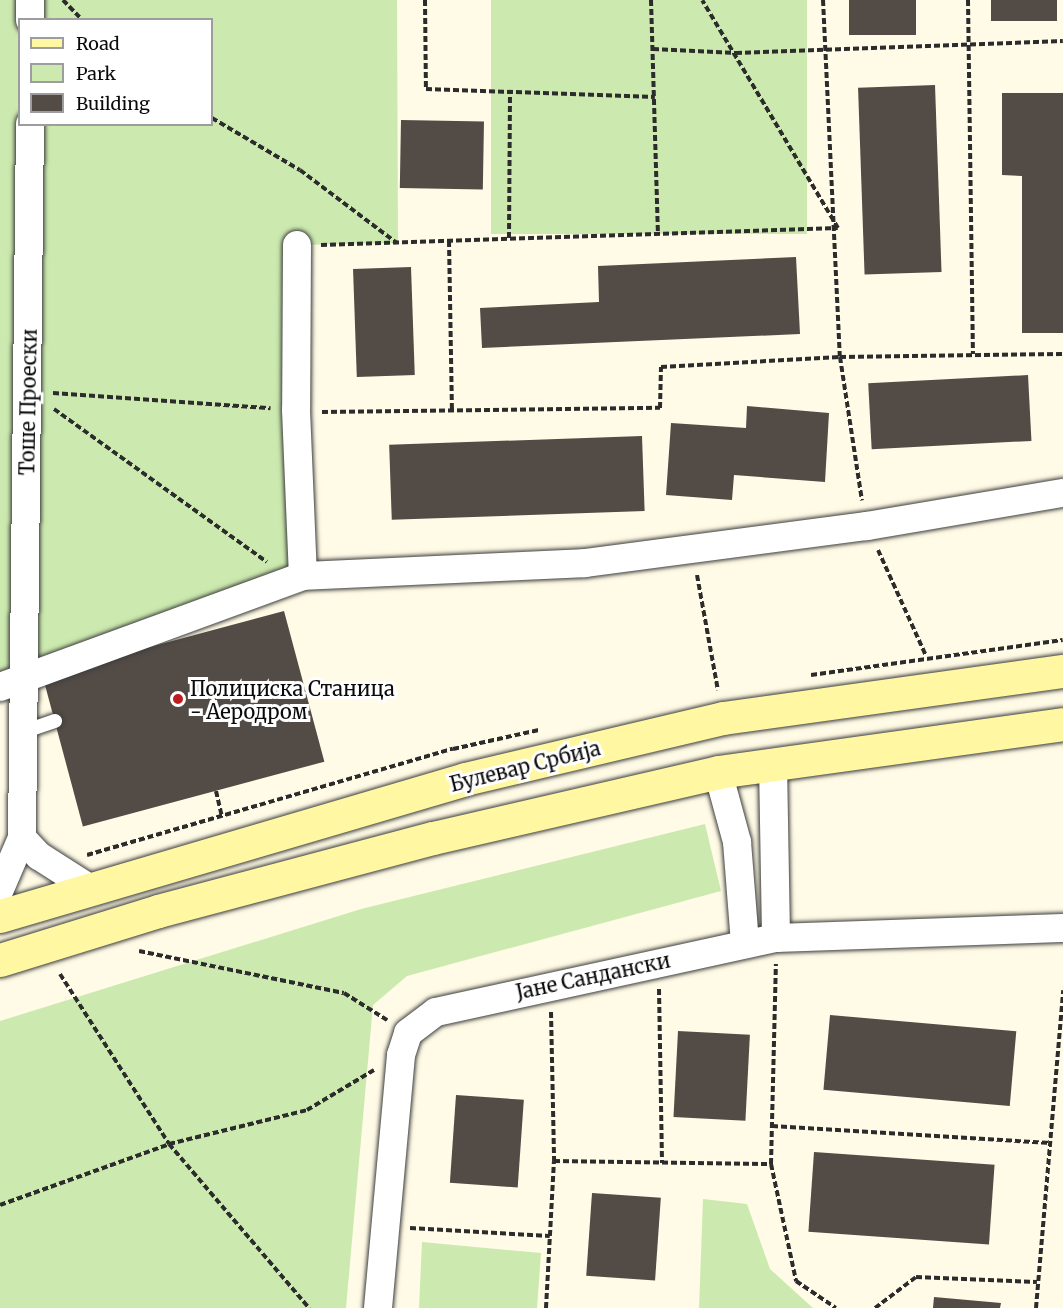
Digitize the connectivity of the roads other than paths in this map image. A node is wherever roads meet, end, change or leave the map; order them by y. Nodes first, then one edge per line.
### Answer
1 (30, 0) edge
2 (30, 18) edge
3 (30, 126) edge
4 (297, 245) road end
5 (1063, 493) edge
6 (298, 578) junction
7 (1063, 671) edge
8 (12, 684) edge
9 (55, 721) dead end
10 (1063, 724) edge
11 (23, 732) junction
12 (774, 764) junction
13 (718, 772) junction
14 (22, 838) junction
15 (89, 888) junction
16 (0, 889) edge
17 (0, 916) edge
18 (1063, 928) edge
19 (776, 938) junction
20 (745, 943) junction
21 (0, 960) edge
22 (378, 1308) edge

1 - 2 street
3 - 8 street, Тоше Проески
4 - 6 street
5 - 6 street
6 - 8 street
7 - 15 street, Булевар Србија
8 - 11 street, Тоше Проески
9 - 11 lane
10 - 12 street
11 - 14 street, Тоше Проески
12 - 13 street
12 - 19 street
13 - 20 street
13 - 21 street
14 - 15 street
14 - 16 street
15 - 17 street, Булевар Србија
18 - 19 street, Јане Сандански
19 - 20 street, Јане Сандански
20 - 22 street, Јане Сандански

